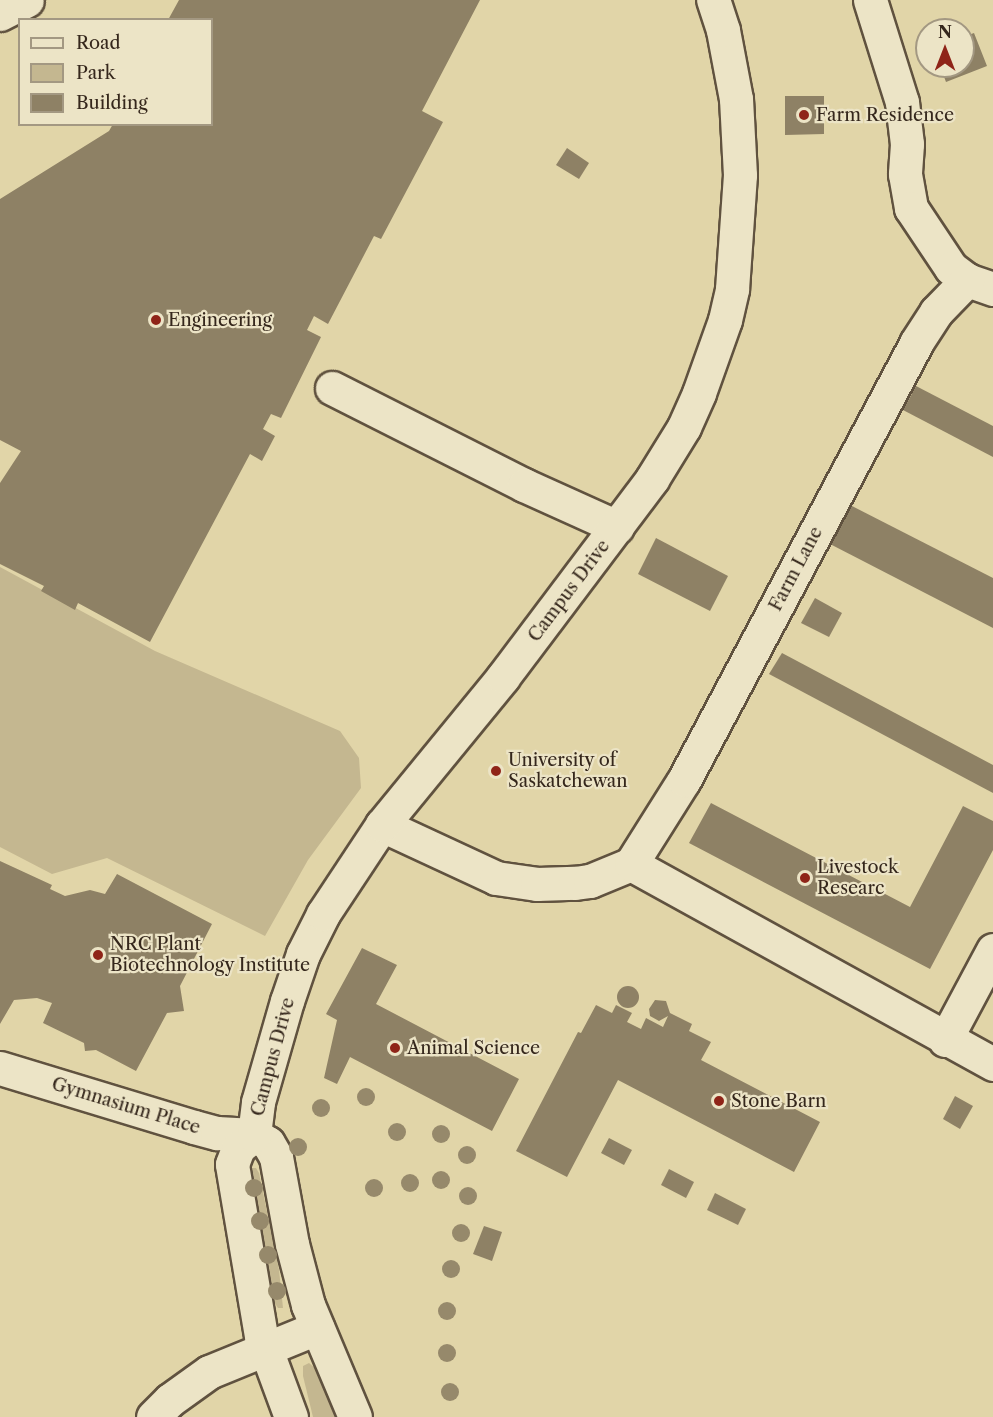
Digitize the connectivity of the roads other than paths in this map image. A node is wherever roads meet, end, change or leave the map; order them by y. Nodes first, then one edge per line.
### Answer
1 (27, 0) edge
2 (712, 0) edge
3 (870, 0) edge
4 (0, 14) edge
5 (980, 284) edge
6 (332, 388) dead end
7 (617, 527) junction
8 (382, 825) junction
9 (631, 864) junction
10 (993, 950) edge
11 (945, 1040) junction
12 (993, 1064) edge
13 (0, 1068) edge
14 (254, 1135) junction
15 (317, 1328) junction
16 (264, 1347) junction
17 (153, 1417) edge
18 (291, 1417) edge
19 (355, 1417) edge

1 - 4 street
2 - 7 street, Campus Drive
3 - 5 street
5 - 9 street, Farm Lane
6 - 7 street
7 - 8 street, Campus Drive
8 - 9 street
8 - 14 street, Campus Drive
9 - 11 street
10 - 11 street
11 - 12 street
13 - 14 street, Gymnasium Place
14 - 15 street, Campus Drive
14 - 16 street, Campus Drive
15 - 16 street
15 - 19 street, Campus Drive
16 - 17 street
16 - 18 street, Campus Drive

